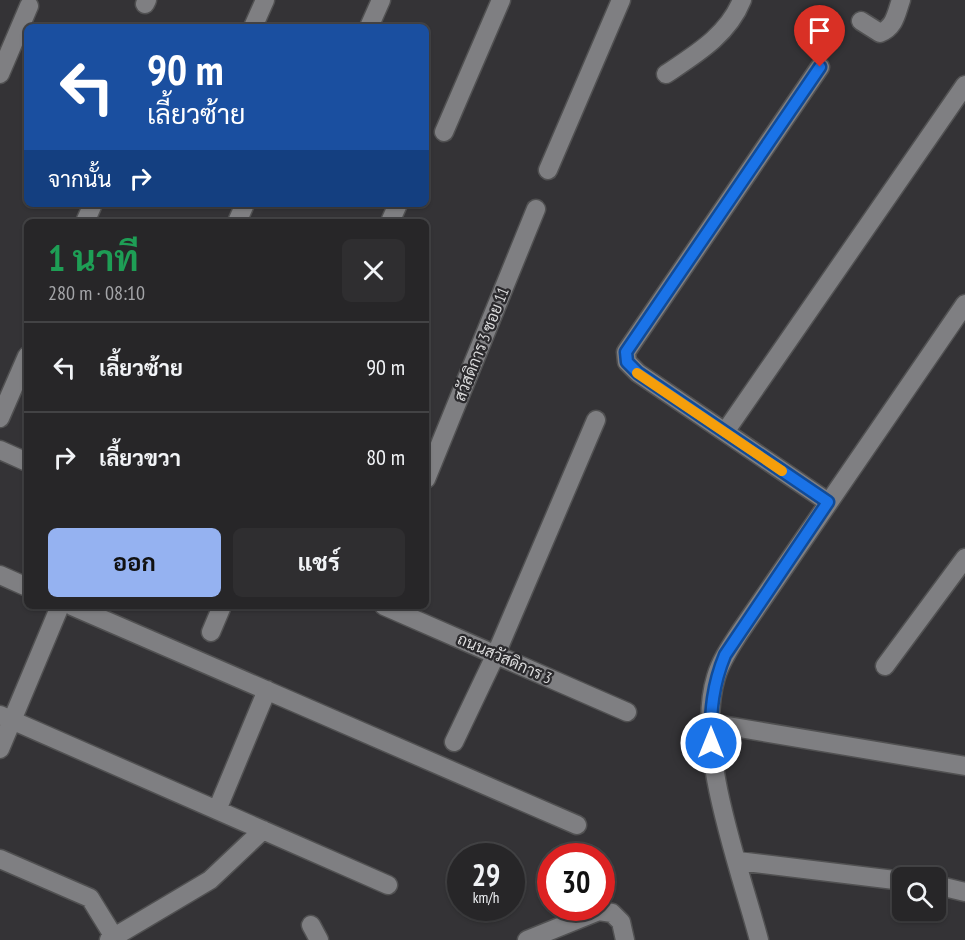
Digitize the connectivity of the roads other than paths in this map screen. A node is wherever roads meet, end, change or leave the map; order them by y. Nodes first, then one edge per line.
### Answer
1 (265, 0) edge
2 (381, 0) edge
3 (501, 0) edge
4 (621, 0) edge
5 (742, 0) edge
6 (900, 0) edge
7 (29, 6) dead end
8 (861, 21) dead end
9 (254, 24) edge
10 (370, 24) edge
11 (820, 67) dead end
12 (0, 74) edge
13 (666, 74) dead end
14 (965, 86) edge
15 (444, 132) dead end
16 (548, 170) dead end
17 (536, 209) dead end
18 (965, 304) edge
19 (24, 363) edge
20 (0, 418) edge
21 (596, 420) dead end
22 (724, 432) junction
23 (0, 450) edge
24 (24, 461) edge
25 (429, 472) edge
26 (828, 502) junction
27 (965, 558) edge
28 (0, 575) edge
29 (24, 586) edge
30 (59, 609) edge
31 (79, 609) edge
32 (221, 609) edge
33 (391, 609) edge
34 (211, 632) dead end
35 (496, 654) junction
36 (885, 666) dead end
37 (267, 690) junction
38 (627, 712) dead end
39 (6, 718) edge
40 (710, 723) junction
41 (454, 742) dead end
42 (0, 749) edge
43 (965, 766) edge
44 (217, 810) junction
45 (577, 825) dead end
46 (263, 830) junction
47 (0, 859) edge
48 (738, 861) junction
49 (892, 880) edge
50 (388, 885) dead end
51 (946, 887) edge
52 (965, 892) edge
53 (111, 939) edge
54 (527, 940) edge
55 (626, 940) edge
56 (759, 940) edge

1 - 9 street
2 - 10 street
3 - 15 street
4 - 16 street
5 - 13 street
6 - 8 street
7 - 12 street
11 - 22 street
14 - 22 street
17 - 25 street, สวัสดิการ 3 ซอย 11
18 - 26 street
19 - 20 street
21 - 35 street
22 - 26 street
23 - 24 street
26 - 40 street
27 - 36 street
28 - 29 street
30 - 39 street
31 - 37 street
32 - 34 street
33 - 35 street, ถนนสวัสดิการ 3
35 - 38 street, ถนนสวัสดิการ 3
35 - 41 street
37 - 44 street
37 - 45 street
39 - 42 street
39 - 44 street
40 - 43 street
40 - 48 street
44 - 46 street
46 - 50 street
46 - 53 street
47 - 53 street
48 - 49 street
48 - 56 street
51 - 52 street
54 - 55 street

